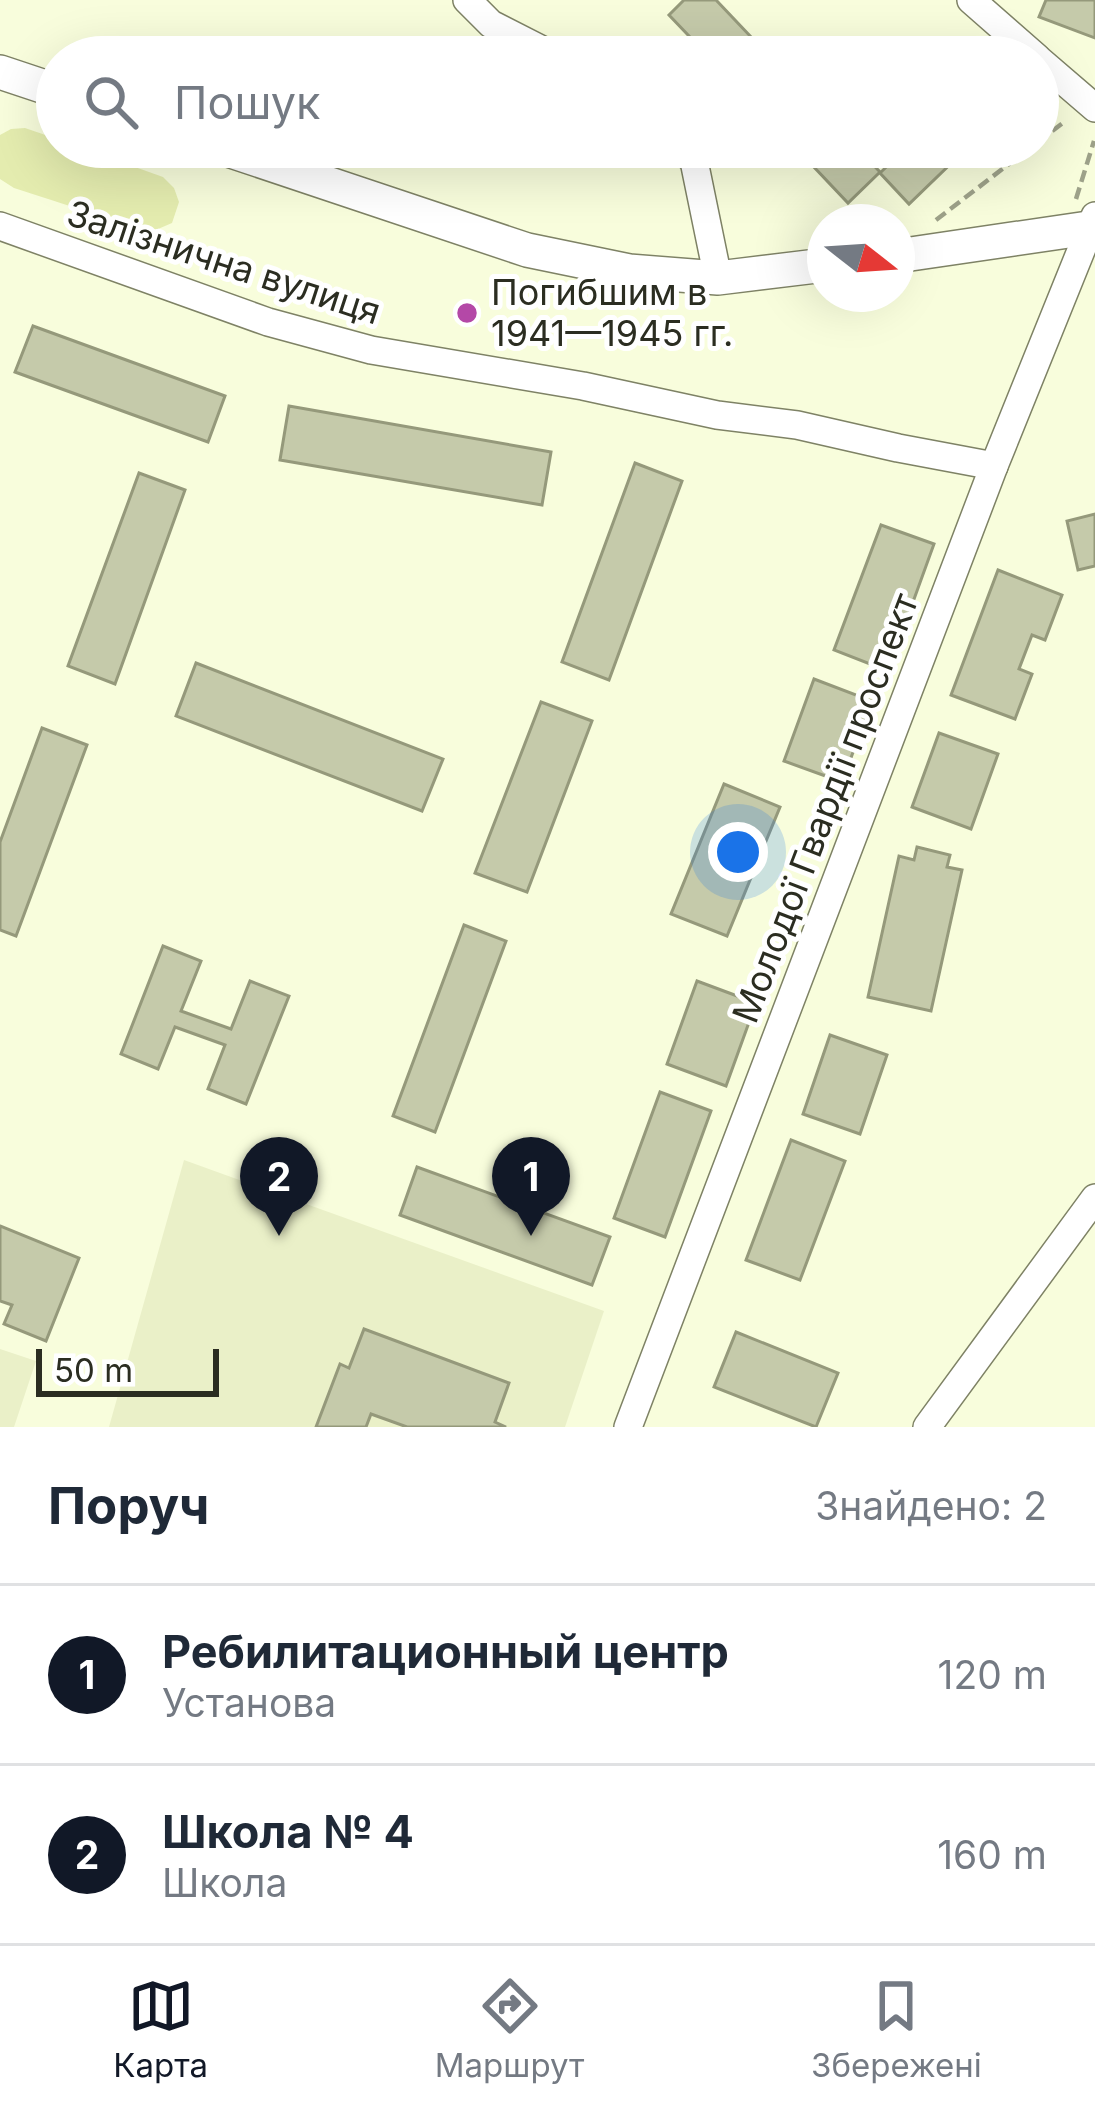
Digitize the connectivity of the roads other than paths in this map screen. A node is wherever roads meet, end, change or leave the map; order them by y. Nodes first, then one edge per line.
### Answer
1 (467, 0) edge
2 (971, 0) edge
3 (515, 36) edge
4 (1012, 36) edge
5 (0, 71) edge
6 (1059, 77) edge
7 (36, 84) edge
8 (1095, 108) edge
9 (282, 168) edge
10 (696, 168) edge
11 (1088, 219) edge
12 (0, 226) edge
13 (915, 253) edge
14 (807, 267) edge
15 (718, 278) junction
16 (994, 466) junction
17 (1095, 1198) edge
18 (628, 1427) edge
19 (927, 1427) edge

1 - 3 street
2 - 4 street
5 - 7 street
6 - 8 street
9 - 15 street
10 - 15 street
11 - 13 street
11 - 16 street, Молодої Гвардії проспект
12 - 16 street, Залізнична вулиця
14 - 15 street
16 - 18 street, Молодої Гвардії проспект
17 - 19 street

